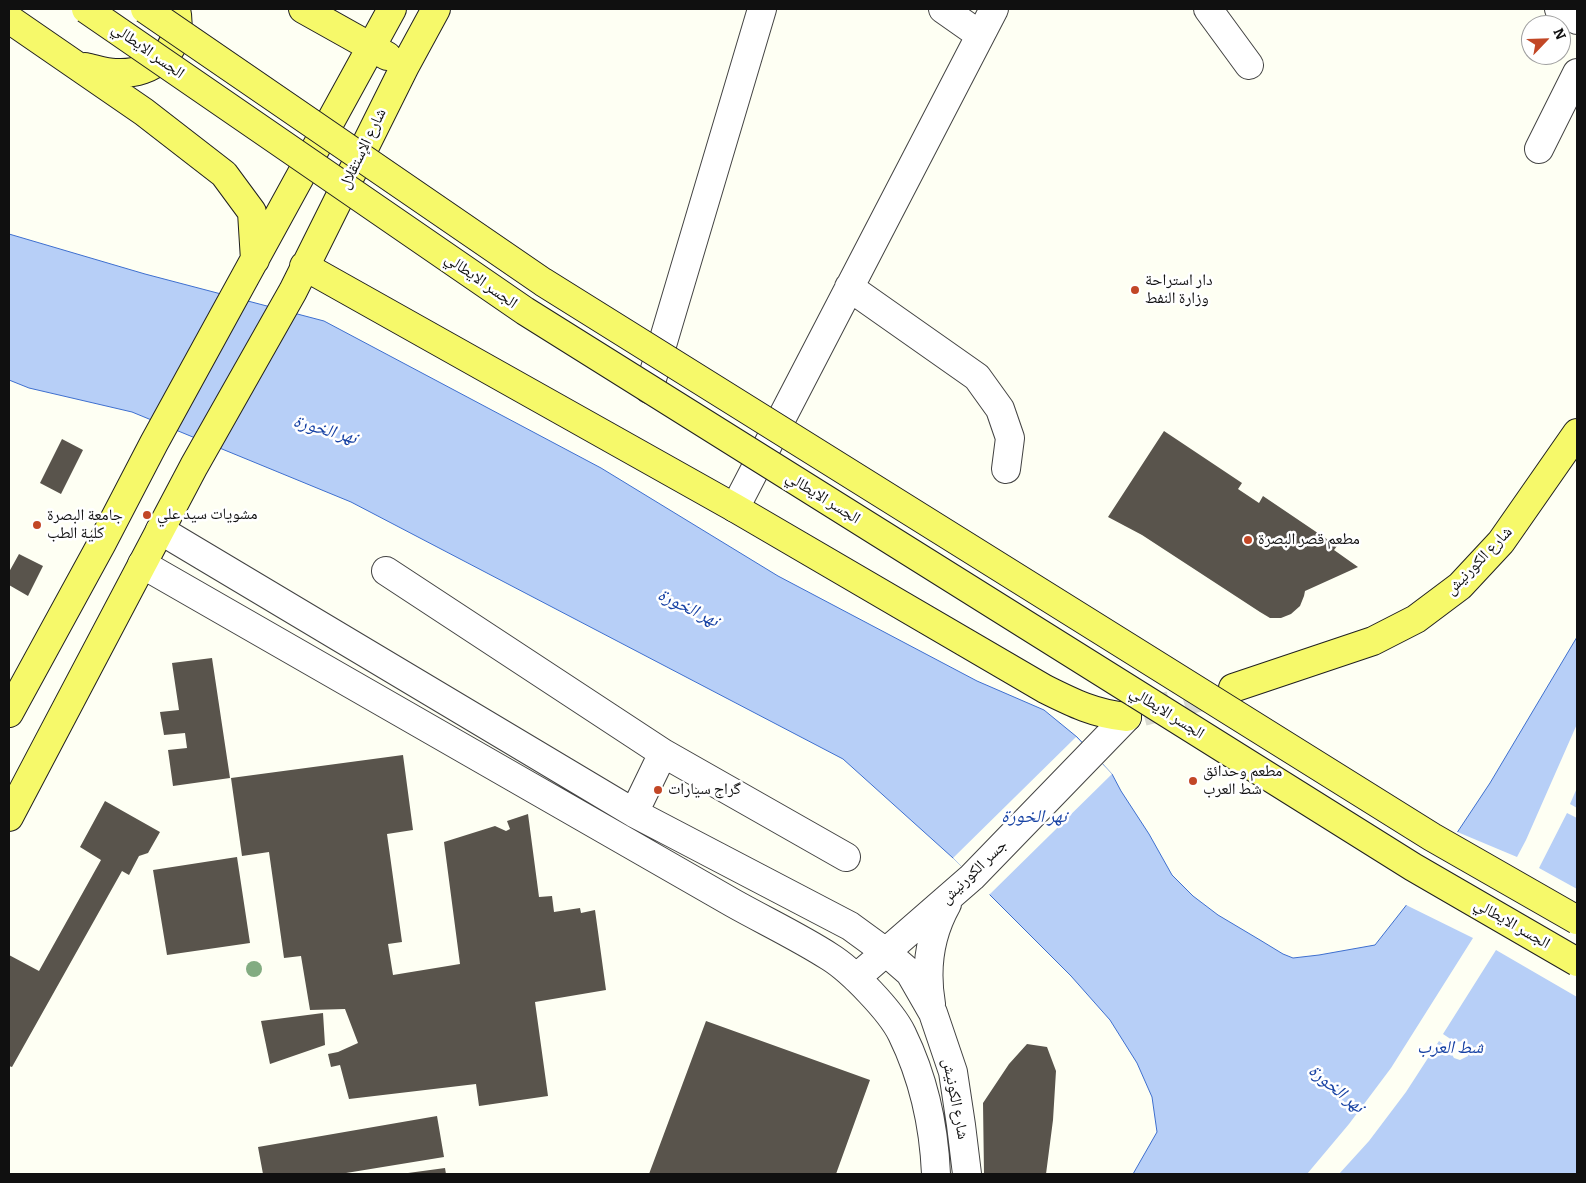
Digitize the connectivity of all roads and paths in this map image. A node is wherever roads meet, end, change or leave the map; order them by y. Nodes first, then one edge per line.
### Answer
1 (86, 9) edge
2 (145, 9) edge
3 (176, 9) edge
4 (303, 9) edge
5 (392, 9) edge
6 (436, 9) edge
7 (762, 9) edge
8 (943, 9) edge
9 (994, 9) edge
10 (1208, 9) edge
11 (1559, 9) edge
12 (9, 19) edge
13 (1577, 20) edge
14 (980, 35) junction
15 (372, 47) junction
16 (76, 65) junction
17 (1249, 65) dead end
18 (405, 66) junction
19 (1577, 73) edge
20 (1539, 149) dead end
21 (304, 266) junction
22 (250, 267) junction
23 (849, 287) junction
24 (649, 389) junction
25 (1577, 433) edge
26 (1006, 469) dead end
27 (735, 508) junction
28 (160, 530) junction
29 (142, 564) junction
30 (386, 572) dead end
31 (1233, 688) tunnel mouth
32 (9, 713) edge
33 (1128, 717) joint
34 (663, 753) junction
35 (634, 813) junction
36 (9, 817) edge
37 (846, 857) dead end
38 (951, 895) junction
39 (1577, 920) edge
40 (887, 953) junction
41 (1577, 962) edge
42 (856, 978) junction
43 (933, 1013) junction
44 (936, 1174) edge
45 (967, 1174) edge

1 - 24 main road, الجسر الايطالي, bridge
2 - 39 main road, الجسر الايطالي, bridge
3 - 16 main road
4 - 15 main road
5 - 15 main road
6 - 18 main road, شارع الإستقلال
7 - 24 street
8 - 14 street
9 - 14 street
10 - 17 street
11 - 13 street
12 - 16 main road
14 - 23 street
15 - 18 main road
15 - 22 main road
16 - 22 main road
18 - 21 main road, شارع الإستقلال
19 - 20 street
21 - 27 main road
21 - 28 main road, شارع الإستقلال
22 - 32 main road
23 - 26 street
23 - 27 street
24 - 41 main road, الجسر الايطالي, bridge
25 - 31 main road, شارع الكورنيش
27 - 33 main road
28 - 29 main road, شارع الإستقلال
28 - 35 street, شارع الكونيش
29 - 36 main road, شارع الإستقلال
29 - 42 street, شارع الكونيش
30 - 34 street
33 - 38 street, جسر الكورنيش
34 - 35 street
34 - 37 street
35 - 40 street, شارع الكونيش
38 - 40 street, جسر الكورنيش
38 - 43 street
40 - 42 street, جسر الكورنيش
40 - 43 street, شارع الكونيش
42 - 44 street, شارع الكونيش
43 - 45 street, شارع الكونيش

